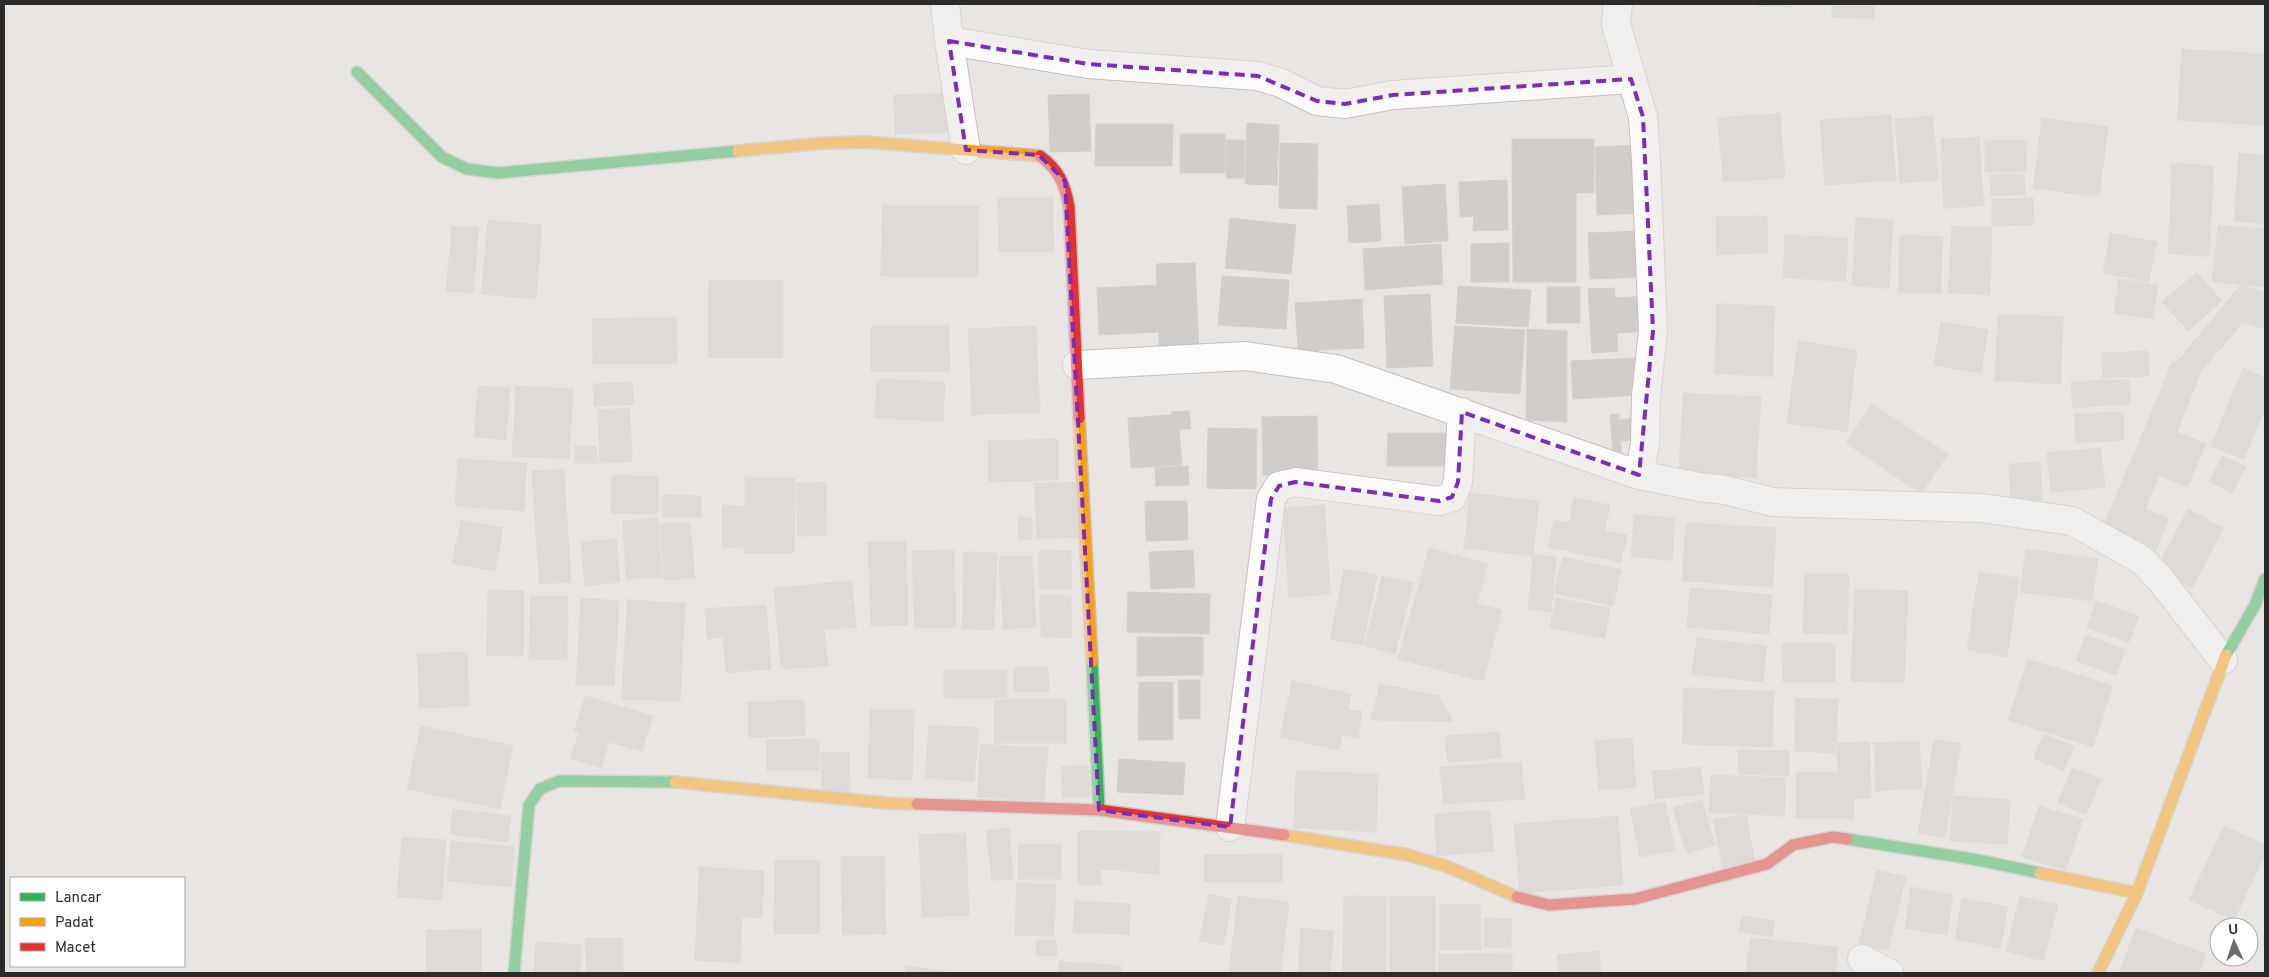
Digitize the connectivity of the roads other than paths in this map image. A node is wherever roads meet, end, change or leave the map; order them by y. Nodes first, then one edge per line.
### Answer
1 (945, 4) edge
2 (1618, 4) edge
3 (949, 40) junction
4 (357, 72) dead end
5 (1631, 79) junction
6 (966, 150) junction
7 (1077, 364) junction
8 (1462, 412) junction
9 (1639, 475) junction
10 (2265, 579) edge
11 (2223, 660) junction
12 (1099, 810) junction
13 (1230, 827) junction
14 (2137, 893) junction
15 (1862, 959) dead end
16 (514, 973) edge
17 (1889, 973) edge
18 (2098, 973) edge

1 - 3 street
2 - 5 street
3 - 5 street
3 - 6 street
4 - 6 street
5 - 9 street
6 - 7 street
7 - 8 street
7 - 12 street
8 - 9 street
8 - 13 street
9 - 11 street
10 - 11 street
11 - 14 street
12 - 13 street
12 - 16 street
13 - 14 street
14 - 18 street
15 - 17 street

